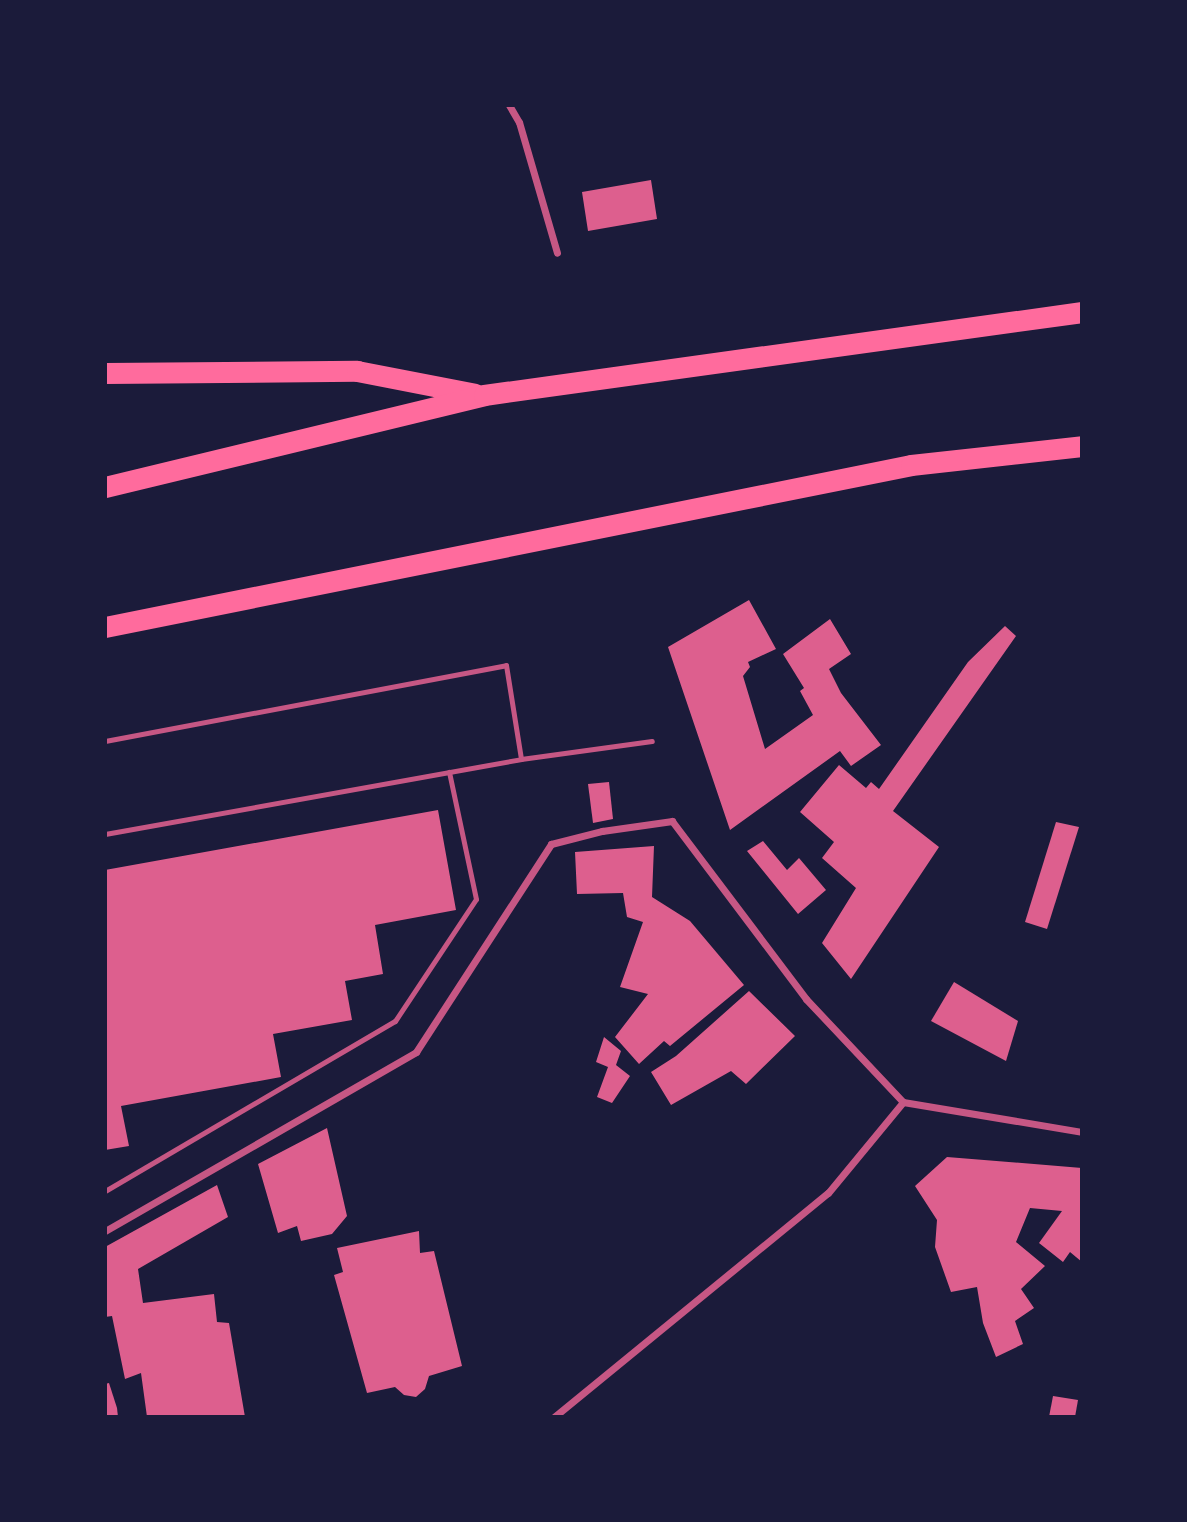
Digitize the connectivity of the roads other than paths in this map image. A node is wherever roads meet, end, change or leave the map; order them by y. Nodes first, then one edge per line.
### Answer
1 (509, 105) edge
2 (557, 253) dead end
3 (1082, 312) edge
4 (105, 373) edge
5 (484, 395) junction
6 (1082, 446) edge
7 (105, 487) edge
8 (105, 626) edge
9 (105, 741) edge
10 (652, 741) dead end
11 (521, 759) junction
12 (449, 772) junction
13 (105, 834) edge
14 (903, 1102) junction
15 (1082, 1132) edge
16 (105, 1191) edge
17 (105, 1231) edge
18 (554, 1417) edge

1 - 2 street
3 - 5 highway
4 - 5 highway
5 - 7 highway
6 - 8 highway
9 - 11 lane
10 - 11 lane
11 - 12 lane
12 - 13 lane
12 - 16 lane
14 - 15 street
14 - 17 street
14 - 18 street

